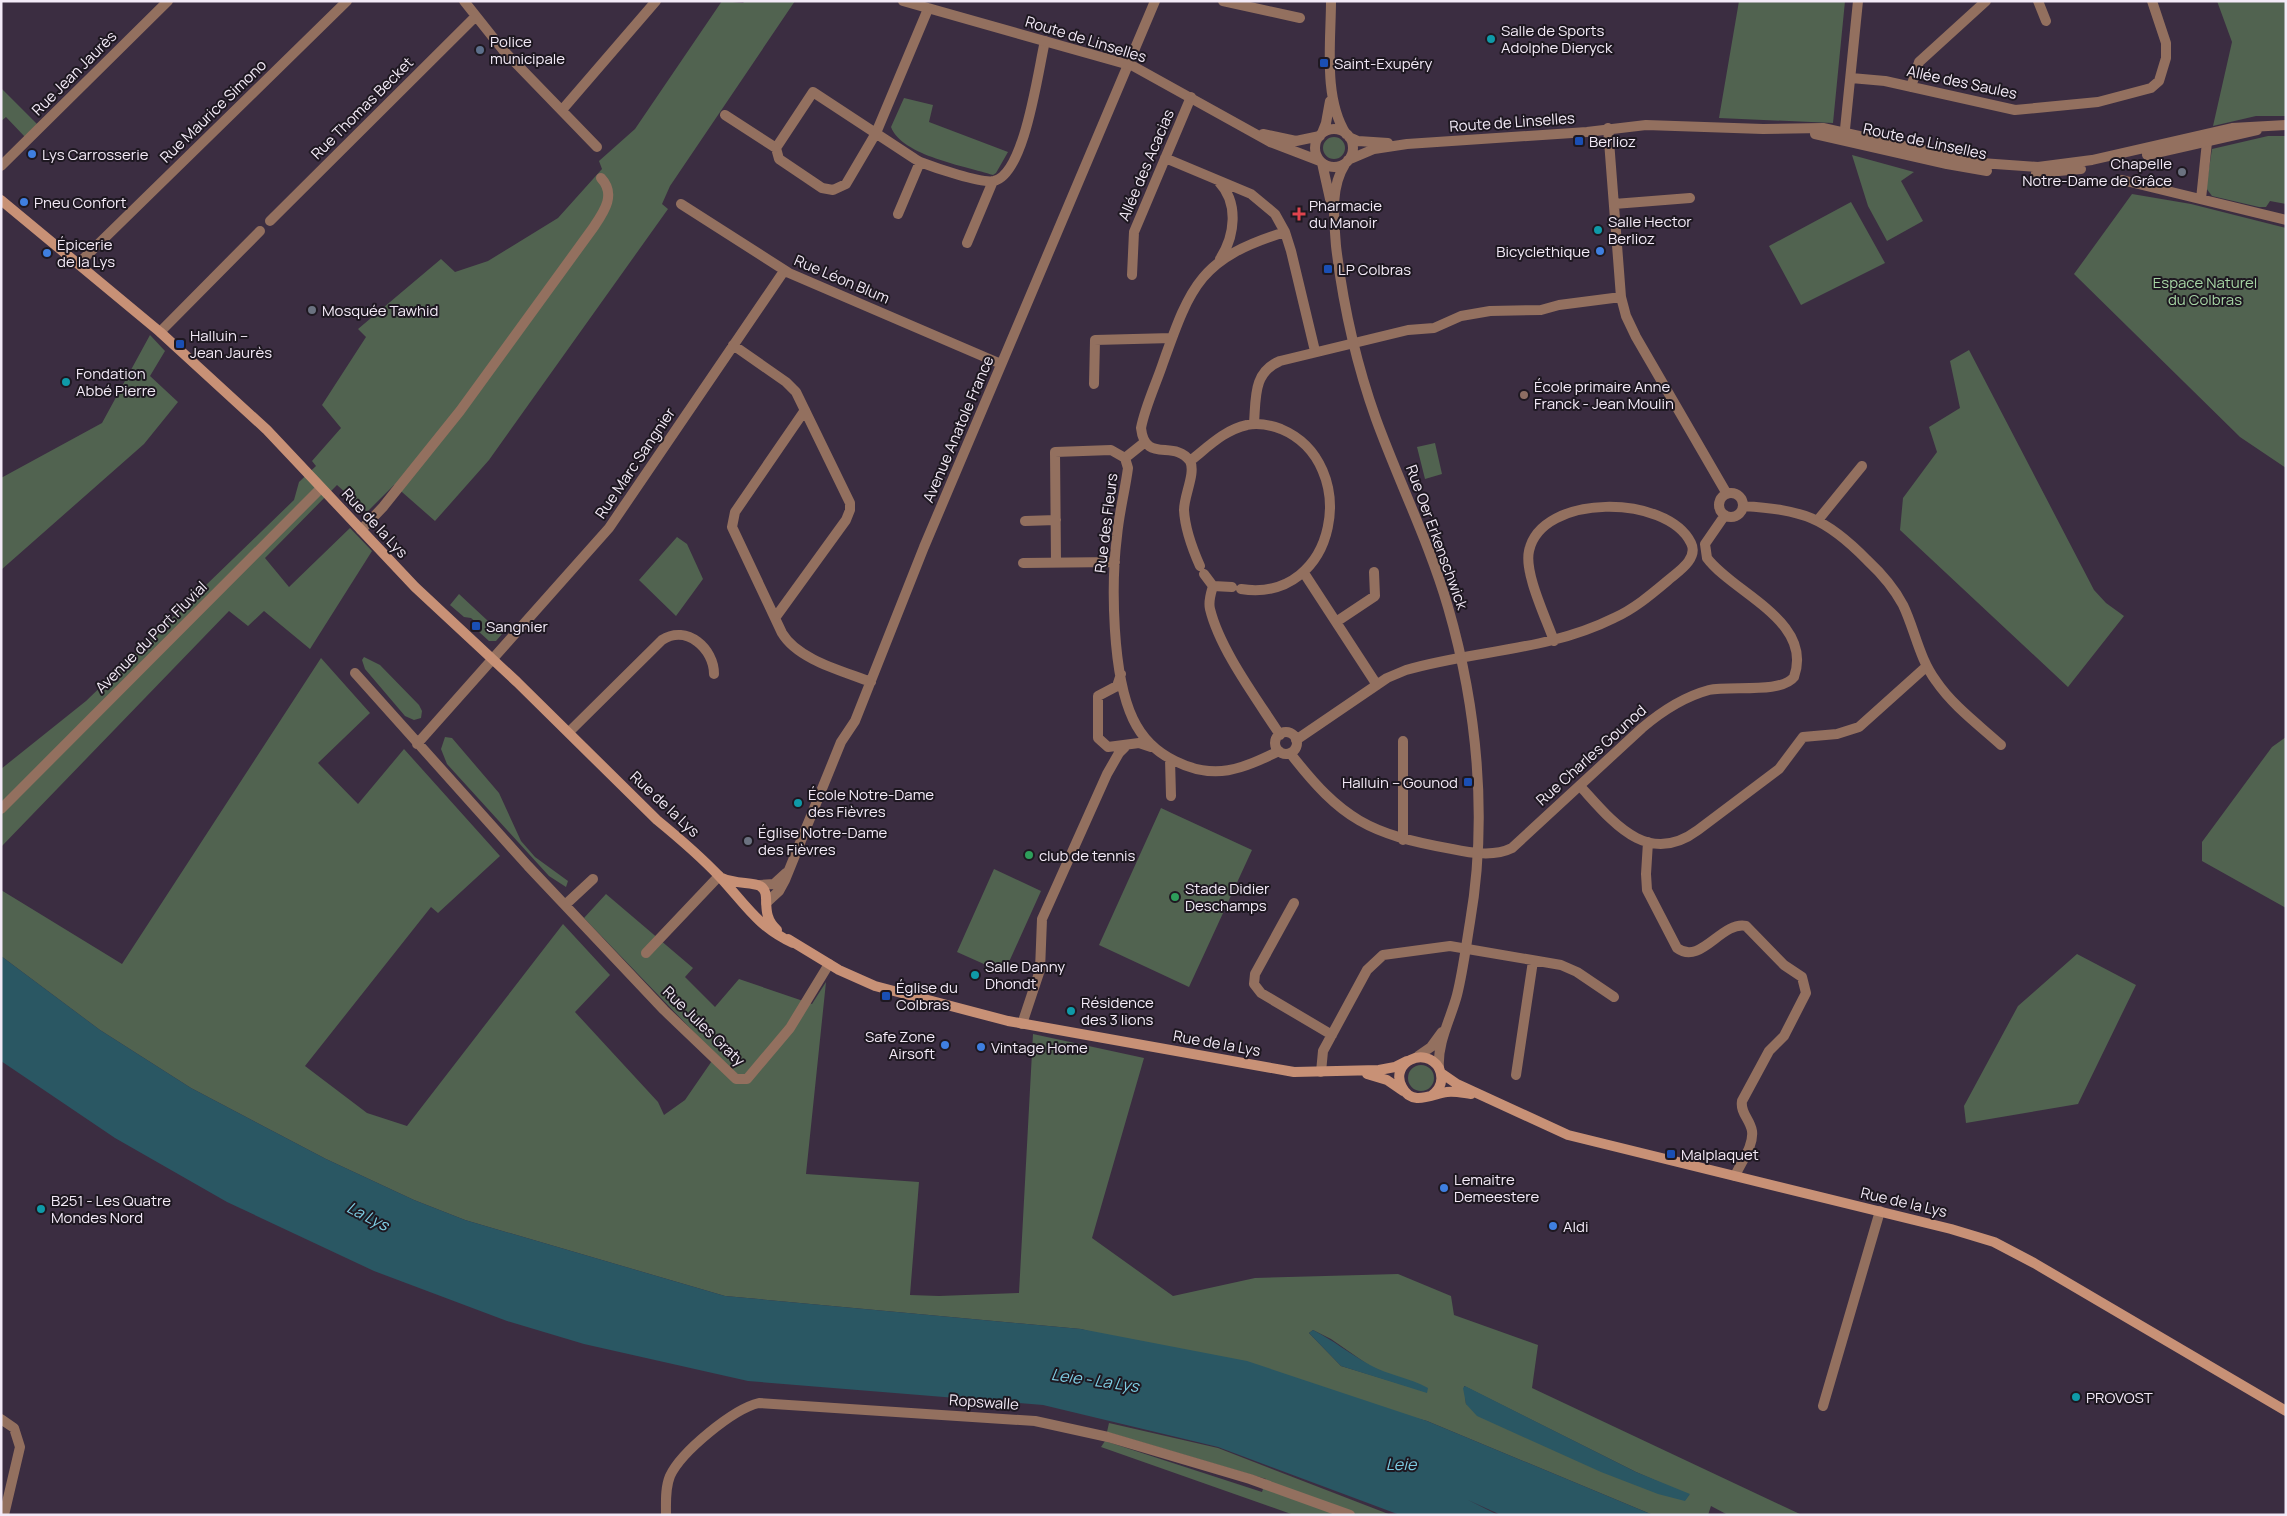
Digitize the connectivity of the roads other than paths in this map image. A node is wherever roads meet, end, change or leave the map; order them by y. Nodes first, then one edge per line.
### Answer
1 (168, 1) edge
2 (347, 1) edge
3 (464, 1) edge
4 (656, 1) edge
5 (903, 1) edge
6 (1155, 1) edge
7 (1223, 1) edge
8 (1331, 1) edge
9 (1858, 1) edge
10 (1986, 1) edge
11 (2038, 1) edge
12 (2152, 1) edge
13 (1255, 5) edge
14 (928, 9) junction
15 (476, 16) junction
16 (1300, 18) dead end
17 (2046, 21) dead end
18 (1045, 41) junction
19 (1128, 64) junction
20 (1851, 78) junction
21 (1910, 87) junction
22 (1332, 88) junction
23 (1191, 97) junction
24 (562, 110) junction
25 (725, 115) dead end
26 (2283, 125) edge
27 (1608, 128) junction
28 (1250, 130) junction
29 (876, 133) junction
30 (1321, 134) junction
31 (1844, 135) junction
32 (1347, 136) junction
33 (2207, 142) junction
34 (1407, 144) junction
35 (597, 147) dead end
36 (776, 148) junction
37 (1165, 158) junction
38 (920, 162) junction
39 (1321, 162) junction
40 (1347, 162) junction
41 (1, 166) edge
42 (601, 178) dead end
43 (1216, 180) junction
44 (2122, 180) dead end
45 (993, 181) junction
46 (1690, 198) dead end
47 (1, 200) edge
48 (2201, 200) junction
49 (681, 204) dead end
50 (1614, 204) junction
51 (898, 214) dead end
52 (1334, 217) junction
53 (2286, 220) edge
54 (270, 221) dead end
55 (260, 231) dead end
56 (1285, 232) junction
57 (968, 242) dead end
58 (78, 263) junction
59 (1216, 264) junction
60 (784, 270) junction
61 (1132, 274) dead end
62 (1621, 297) junction
63 (160, 332) junction
64 (1172, 338) junction
65 (1353, 342) junction
66 (733, 345) junction
67 (1315, 351) junction
68 (1001, 364) junction
69 (1094, 384) dead end
70 (805, 410) junction
71 (1254, 423) junction
72 (1145, 442) junction
73 (1125, 458) junction
74 (1190, 461) junction
75 (1862, 466) dead end
76 (321, 488) junction
77 (1727, 494) junction
78 (1743, 506) junction
79 (1725, 515) junction
80 (1056, 520) junction
81 (1818, 520) junction
82 (1026, 521) dead end
83 (361, 530) junction
84 (1056, 562) junction
85 (1115, 562) junction
86 (1023, 563) dead end
87 (1374, 572) dead end
88 (1304, 573) junction
89 (1213, 586) junction
90 (775, 618) junction
91 (1336, 622) junction
92 (1554, 641) junction
93 (494, 659) junction
94 (1461, 659) junction
95 (1926, 666) junction
96 (355, 673) dead end
97 (1121, 673) junction
98 (714, 674) dead end
99 (871, 682) junction
100 (1377, 685) junction
101 (1108, 690) junction
102 (1126, 699) junction
103 (1137, 728) junction
104 (570, 732) junction
105 (1280, 735) junction
106 (1296, 740) junction
107 (1403, 741) dead end
108 (417, 744) junction
109 (2001, 745) dead end
110 (1104, 746) junction
111 (1127, 746) junction
112 (1156, 750) junction
113 (1279, 751) junction
114 (1290, 753) junction
115 (1170, 759) junction
116 (1107, 774) junction
117 (1580, 786) junction
118 (1171, 796) dead end
119 (1, 809) edge
120 (1403, 840) junction
121 (1648, 842) junction
122 (1477, 852) junction
123 (789, 868) junction
124 (719, 876) junction
125 (593, 879) dead end
126 (755, 885) junction
127 (766, 903) junction
128 (1294, 903) dead end
129 (565, 905) junction
130 (744, 905) junction
131 (793, 943) junction
132 (1465, 949) junction
133 (646, 953) dead end
134 (1533, 961) junction
135 (829, 964) junction
136 (1614, 997) dead end
137 (1449, 1020) junction
138 (1022, 1024) junction
139 (1332, 1035) junction
140 (1418, 1056) junction
141 (1407, 1062) junction
142 (1440, 1070) junction
143 (1321, 1072) junction
144 (1353, 1072) junction
145 (1516, 1075) dead end
146 (1405, 1092) junction
147 (1431, 1096) junction
148 (1486, 1097) junction
149 (1735, 1176) junction
150 (1880, 1211) junction
151 (1823, 1406) dead end
152 (2286, 1411) edge
153 (1, 1418) edge
154 (4, 1515) edge
155 (666, 1515) edge
156 (1350, 1515) edge

1 - 41 street, Rue Jean Jaurès
2 - 58 street, Rue Maurice Simono
3 - 15 street
4 - 24 street
5 - 14 street, Route de Linselles
6 - 19 street, Avenue Anatole France
7 - 13 street
8 - 22 street
9 - 20 street
10 - 21 street
11 - 17 street
12 - 21 street, Allée des Saules
13 - 16 street
14 - 18 street, Route de Linselles
14 - 29 street
15 - 24 street
15 - 54 street, Rue Thomas Becket
18 - 19 street, Route de Linselles
18 - 45 street
19 - 23 street, Route de Linselles
19 - 68 street, Avenue Anatole France
20 - 21 street, Allée des Saules
20 - 31 street
22 - 30 street
22 - 32 street
23 - 28 street, Route de Linselles
23 - 37 street, Allée des Acacias
24 - 35 street
25 - 36 street
26 - 31 street, Route de Linselles
26 - 33 street, Route de Linselles
27 - 31 street, Route de Linselles
27 - 34 street, Route de Linselles
27 - 50 street
28 - 30 street, Route de Linselles
28 - 39 street, Route de Linselles
29 - 36 street
29 - 36 street
29 - 38 street
30 - 32 street
30 - 39 street
31 - 33 street, Route de Linselles
32 - 34 street, Route de Linselles
32 - 40 street
33 - 48 street
34 - 40 street, Route de Linselles
37 - 43 street
37 - 61 street, Allée des Acacias
38 - 45 street
38 - 51 street
39 - 40 street
39 - 52 street, Rue Oer Erkenschwick
40 - 52 street, Rue Oer Erkenschwick
42 - 83 street
43 - 56 street
43 - 59 street
44 - 48 street
45 - 57 street
46 - 50 street
47 - 58 main road, Rue de la Lys
48 - 53 street
49 - 60 street, Rue Léon Blum
50 - 62 street
52 - 65 street, Rue Oer Erkenschwick
55 - 63 street
56 - 59 street
56 - 67 street
58 - 63 main road, Rue de la Lys
59 - 64 street
60 - 66 street, Rue Marc Sangnier
60 - 68 street, Rue Léon Blum
62 - 65 street
62 - 77 street
63 - 76 main road, Rue de la Lys
64 - 69 street
64 - 72 street
65 - 67 street
65 - 94 street, Rue Oer Erkenschwick
66 - 70 street
66 - 93 street, Rue Marc Sangnier
67 - 71 street
68 - 99 street, Avenue Anatole France
70 - 90 street
70 - 90 street
71 - 74 street
71 - 88 street
72 - 73 street, Rue des Fleurs
72 - 74 street
73 - 80 street
73 - 85 street, Rue des Fleurs
74 - 89 street
75 - 81 street
76 - 83 main road, Rue de la Lys
76 - 119 street, Avenue du Port Fluvial
77 - 78 street
77 - 79 street
78 - 79 street
78 - 81 street
79 - 117 street, Rue Charles Gounod
80 - 82 street
80 - 84 street
81 - 95 street
83 - 93 main road, Rue de la Lys
84 - 85 street
84 - 86 street
85 - 97 street, Rue des Fleurs
87 - 91 street
88 - 89 street
88 - 91 street
89 - 105 street
90 - 99 street
91 - 100 street
92 - 92 street
92 - 94 street
93 - 104 main road, Rue de la Lys
93 - 108 street
94 - 100 street
94 - 122 street, Rue Oer Erkenschwick
95 - 109 street
95 - 121 street
96 - 108 street, Rue Jules Graty
97 - 101 street
97 - 102 street, Rue des Fleurs
98 - 104 street
99 - 123 street, Avenue Anatole France
100 - 106 street
101 - 102 street
101 - 110 street
102 - 103 street, Rue des Fleurs
103 - 111 street
103 - 112 street, Rue des Fleurs
104 - 124 main road, Rue de la Lys
105 - 106 street
105 - 113 street
106 - 114 street
107 - 120 street
108 - 129 street, Rue Jules Graty
110 - 111 street
110 - 116 street
111 - 112 street
111 - 116 street
112 - 115 street, Rue des Fleurs
113 - 114 street
113 - 115 street, Rue des Fleurs
114 - 120 street, Rue Charles Gounod
115 - 118 street
116 - 138 street
117 - 121 street
117 - 122 street, Rue Charles Gounod
120 - 122 street, Rue Charles Gounod
121 - 149 street
122 - 132 street, Rue Oer Erkenschwick
123 - 126 street, Avenue Anatole France
123 - 127 street, Avenue Anatole France
124 - 126 main road, Rue de la Lys
124 - 130 main road, Rue de la Lys
124 - 133 street
125 - 129 street
126 - 127 main road
126 - 130 main road
127 - 130 main road
127 - 131 main road, Rue de la Lys
128 - 139 street
129 - 135 street, Rue Jules Graty
130 - 131 main road, Rue de la Lys
131 - 135 main road, Rue de la Lys
132 - 134 street
132 - 137 street, Rue Oer Erkenschwick
132 - 139 street
134 - 136 street
134 - 145 street
135 - 138 main road, Rue de la Lys
137 - 140 street, Rue Oer Erkenschwick
137 - 142 street, Rue Oer Erkenschwick
138 - 143 main road, Rue de la Lys
139 - 143 street
140 - 141 main road
140 - 142 main road
141 - 144 main road, Rue de la Lys
141 - 146 main road
142 - 147 main road
142 - 148 main road, Rue de la Lys
143 - 144 main road, Rue de la Lys
144 - 146 main road, Rue de la Lys
146 - 147 main road
147 - 148 main road, Rue de la Lys
148 - 149 main road, Rue de la Lys
149 - 150 main road, Rue de la Lys
150 - 151 street
150 - 152 main road, Rue de la Lys
153 - 154 street
155 - 156 street, Ropswalle

